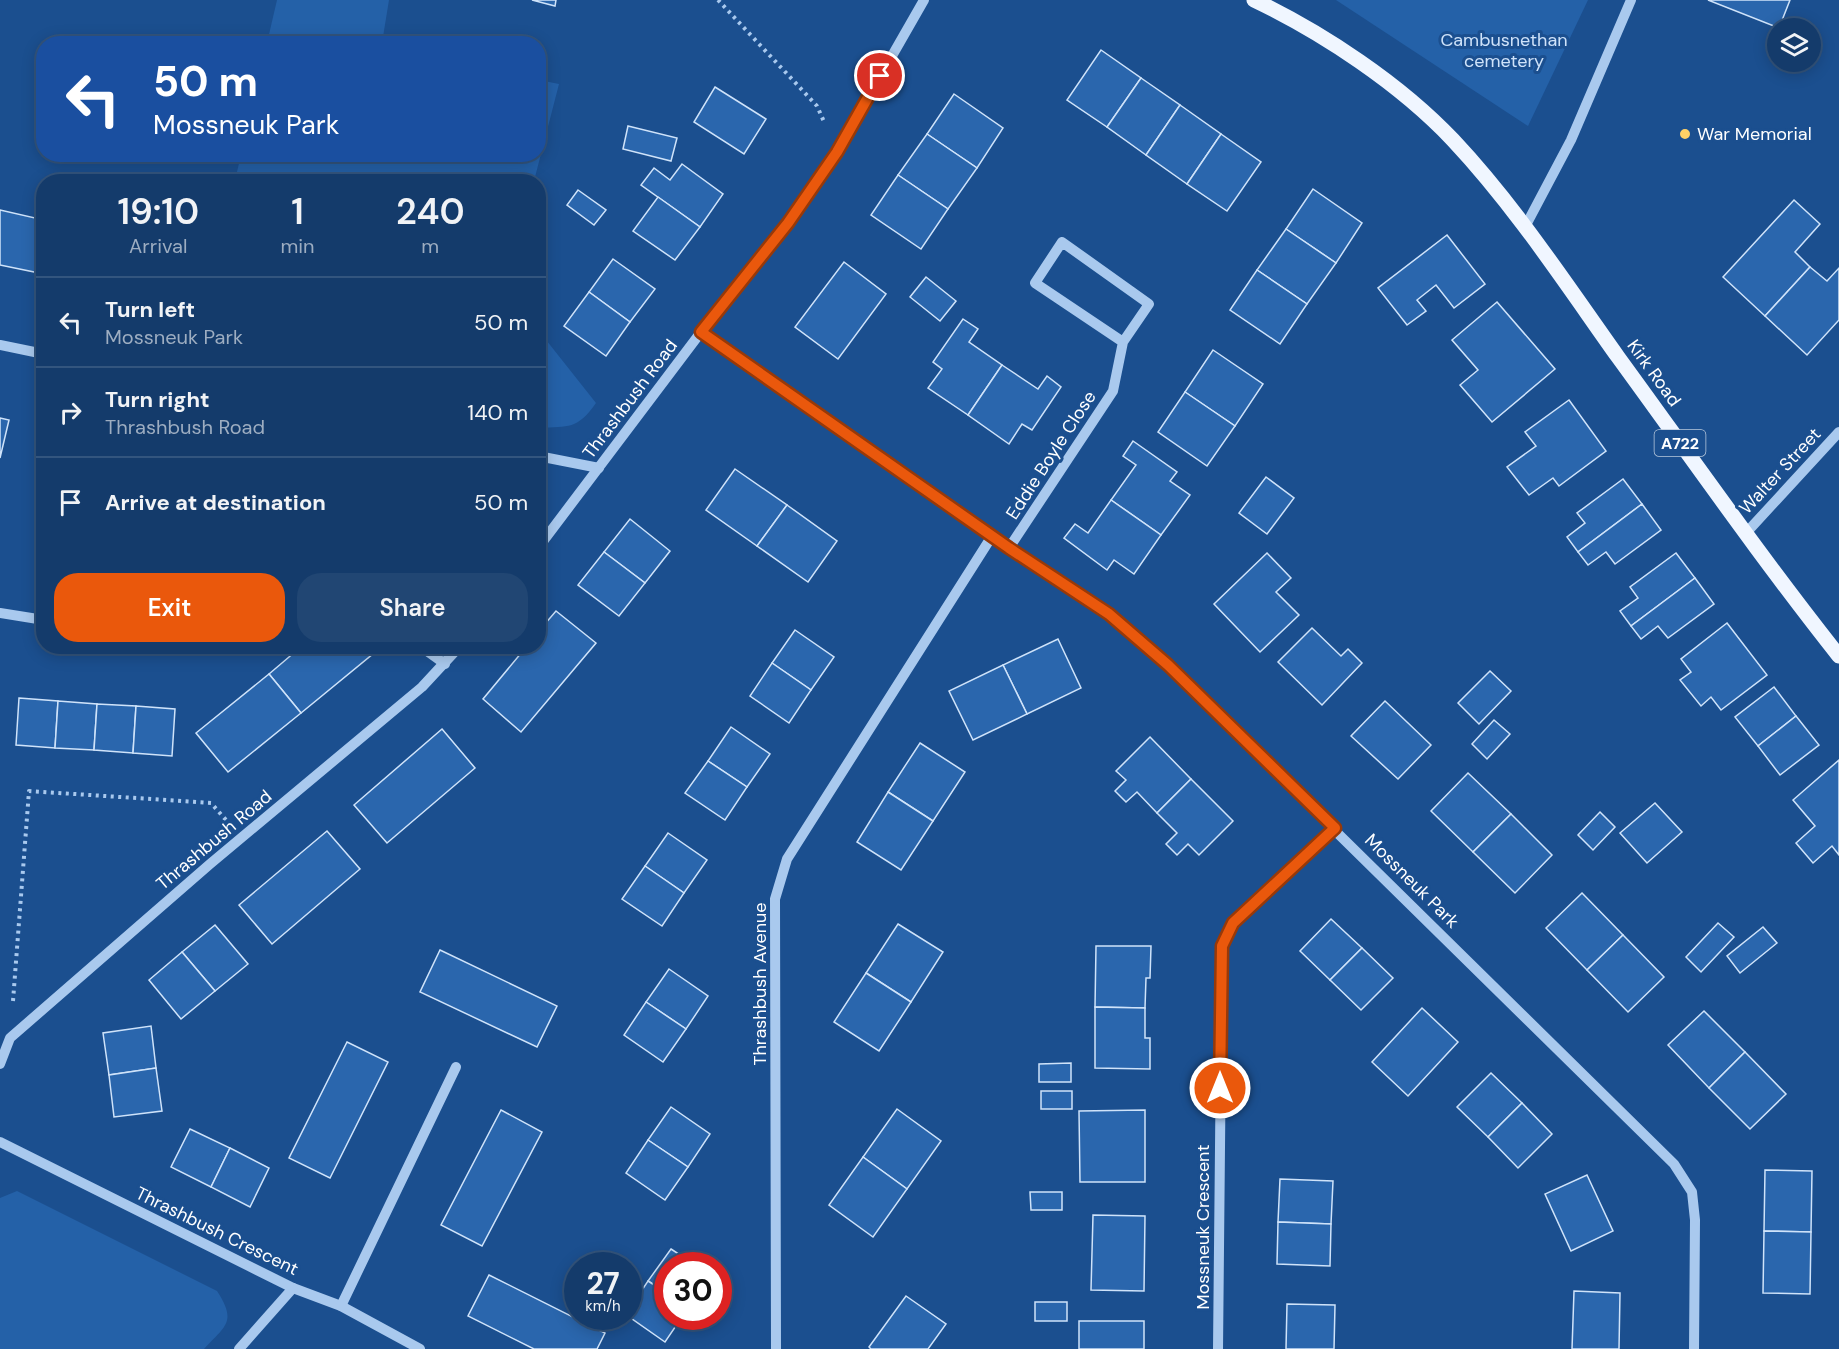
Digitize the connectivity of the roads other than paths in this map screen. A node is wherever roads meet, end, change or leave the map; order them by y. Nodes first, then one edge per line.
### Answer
1 (924, 0) edge
2 (1254, 0) edge
3 (1631, 0) edge
4 (1525, 227) junction
5 (701, 332) junction
6 (1123, 342) junction
7 (0, 345) edge
8 (36, 352) edge
9 (1839, 432) edge
10 (546, 458) edge
11 (599, 468) junction
12 (1746, 533) junction
13 (992, 536) junction
14 (546, 538) edge
15 (1009, 548) junction
16 (0, 613) edge
17 (36, 619) edge
18 (431, 654) edge
19 (453, 654) edge
20 (1839, 656) edge
21 (445, 664) junction
22 (1335, 828) junction
23 (0, 1064) edge
24 (456, 1067) dead end
25 (0, 1142) edge
26 (293, 1288) junction
27 (341, 1306) junction
28 (239, 1349) edge
29 (420, 1349) edge
30 (776, 1349) edge
31 (1218, 1349) edge
32 (1694, 1349) edge

1 - 5 street, Thrashbush Road
2 - 4 main road, A722
3 - 4 street
4 - 12 main road, Kirk Road / A722
5 - 11 street, Thrashbush Road
5 - 13 street, Mossneuk Park
6 - 6 street, Eddie Boyle Close
6 - 15 street, Eddie Boyle Close
7 - 8 street
9 - 12 street, Walter Street
10 - 11 street
11 - 14 street, Thrashbush Road
12 - 20 main road, Kirk Road / A722
13 - 15 street, Mossneuk Park
13 - 30 street, Thrashbush Avenue
15 - 22 street, Mossneuk Park
16 - 17 street
18 - 21 street
19 - 21 street, Thrashbush Road
21 - 23 street, Thrashbush Road
22 - 31 street, Mossneuk Crescent
22 - 32 street, Mossneuk Park
24 - 27 street
25 - 26 street, Thrashbush Crescent
26 - 27 street, Thrashbush Crescent
26 - 28 street
27 - 29 street, Thrashbush Crescent

